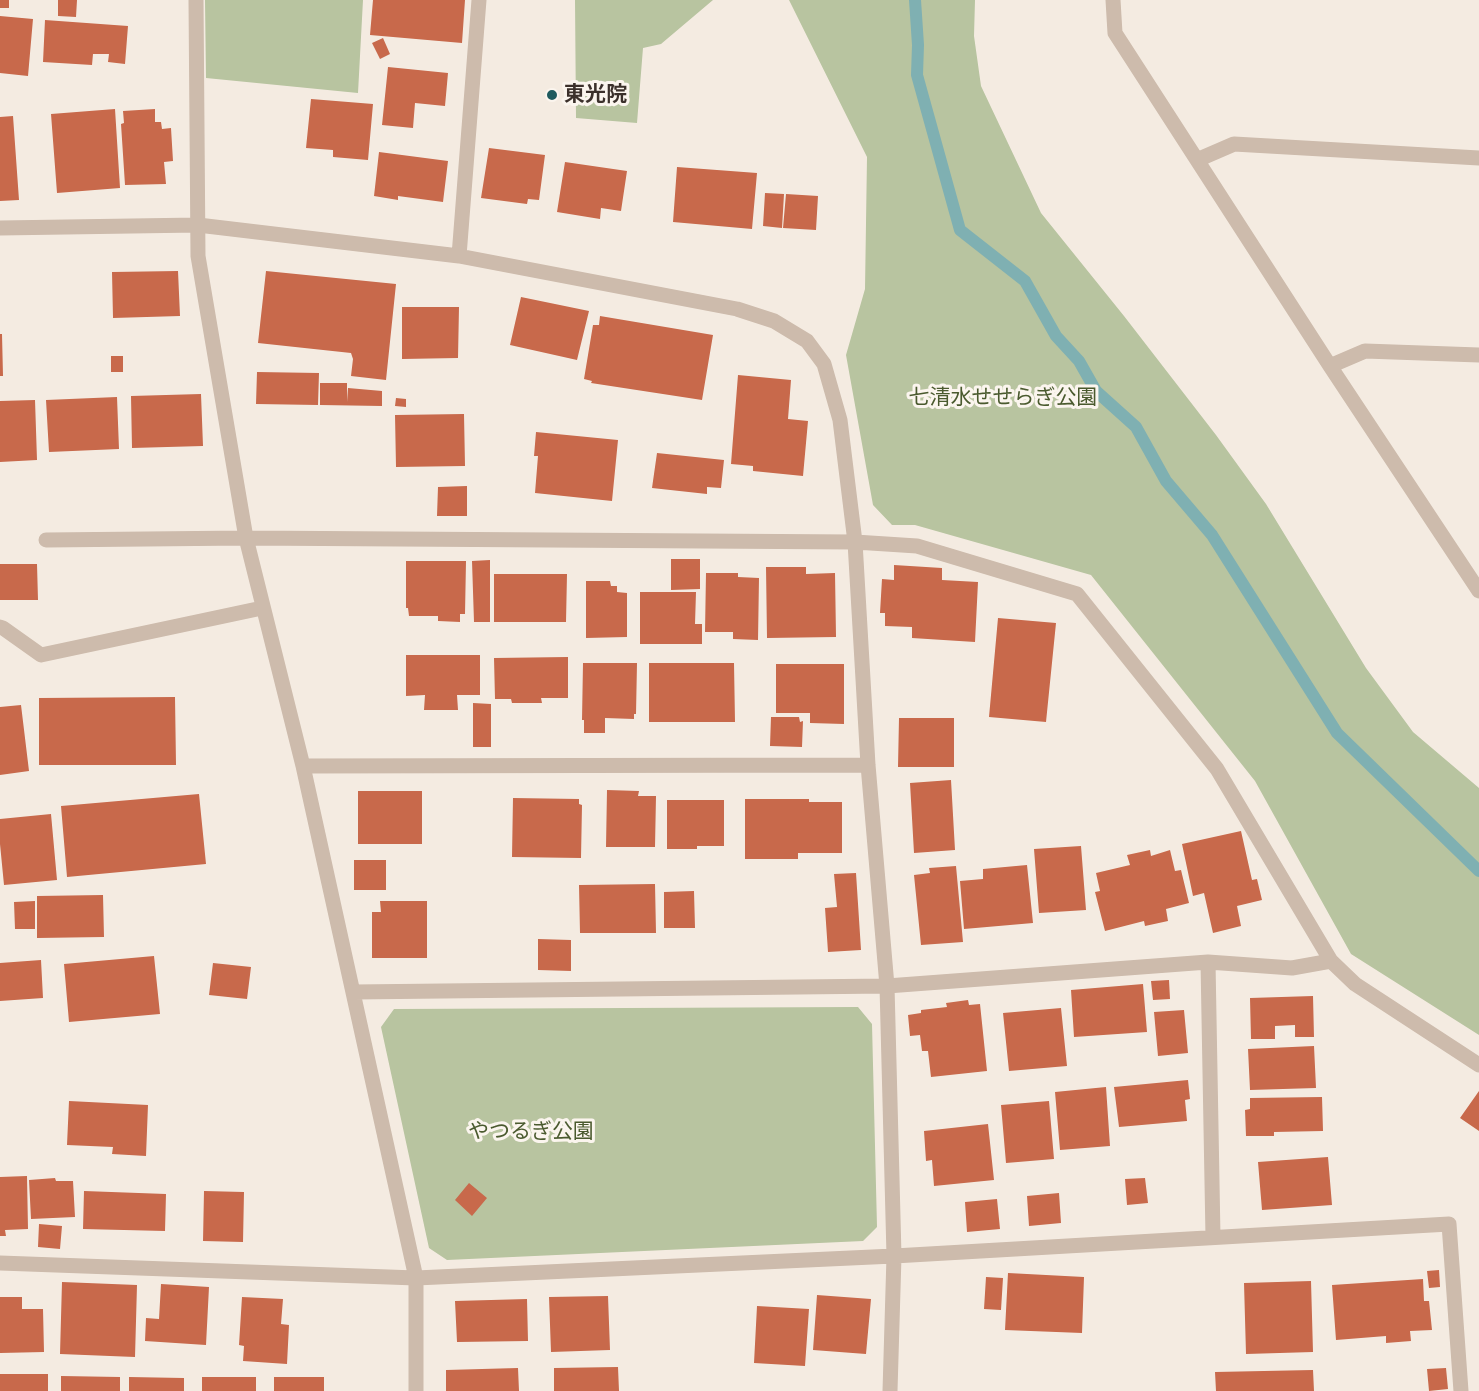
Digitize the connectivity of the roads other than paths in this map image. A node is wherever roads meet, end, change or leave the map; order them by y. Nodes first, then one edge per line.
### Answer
1 (196, 0) edge
2 (479, 0) edge
3 (1113, 0) edge
4 (1479, 158) edge
5 (1197, 160) junction
6 (198, 225) junction
7 (0, 228) edge
8 (459, 256) junction
9 (1479, 355) edge
10 (1330, 366) junction
11 (246, 538) junction
12 (46, 540) dead end
13 (855, 542) junction
14 (1472, 568) edge
15 (1479, 591) edge
16 (262, 608) junction
17 (0, 627) edge
18 (868, 765) junction
19 (303, 766) junction
20 (1331, 961) junction
21 (1208, 962) junction
22 (887, 986) junction
23 (354, 992) junction
24 (1479, 1065) edge
25 (1213, 1237) junction
26 (894, 1256) junction
27 (0, 1263) edge
28 (416, 1278) junction
29 (416, 1391) edge
30 (890, 1391) edge
31 (1461, 1391) edge

1 - 6 street
2 - 8 street
3 - 5 street
4 - 5 street
5 - 10 street
6 - 7 street
6 - 8 street
6 - 11 street
8 - 13 street
9 - 10 street
10 - 14 street
11 - 12 street
11 - 13 street
11 - 16 street
13 - 18 street
13 - 20 street
14 - 15 street
16 - 17 street
16 - 19 street
18 - 19 street
18 - 22 street
19 - 23 street
20 - 21 street
20 - 24 street
21 - 22 street
21 - 25 street
22 - 23 street
22 - 26 street
23 - 28 street
25 - 26 street
25 - 31 street
26 - 28 street
26 - 30 street
27 - 28 street
28 - 29 street

